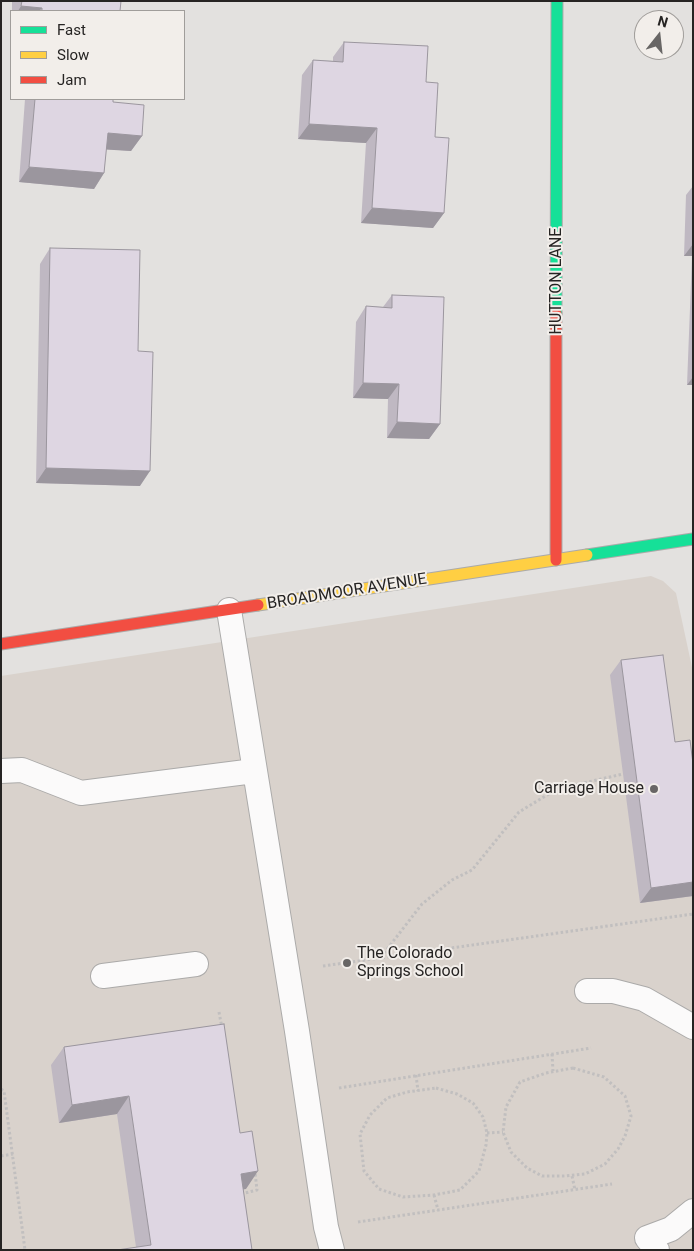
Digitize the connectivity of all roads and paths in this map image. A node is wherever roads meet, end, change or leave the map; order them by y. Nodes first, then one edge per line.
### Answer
1 (558, 1) edge
2 (693, 539) edge
3 (556, 560) junction
4 (229, 610) junction
5 (1, 644) edge
6 (1, 771) edge
7 (254, 771) junction
8 (623, 774) dead end
9 (693, 914) edge
10 (380, 958) junction
11 (196, 964) dead end
12 (323, 966) dead end
13 (103, 976) dead end
14 (587, 991) dead end
15 (219, 1012) dead end
16 (693, 1027) edge
17 (222, 1031) edge
18 (591, 1048) dead end
19 (552, 1054) junction
20 (553, 1071) junction
21 (416, 1076) junction
22 (1, 1089) edge
23 (418, 1091) junction
24 (306, 1094) junction
25 (487, 1132) junction
26 (503, 1132) junction
27 (12, 1154) junction
28 (1, 1156) edge
29 (254, 1164) edge
30 (572, 1176) junction
31 (612, 1184) dead end
32 (575, 1190) junction
33 (239, 1195) edge
34 (434, 1196) junction
35 (438, 1210) junction
36 (693, 1210) edge
37 (326, 1227) junction
38 (25, 1250) edge
39 (332, 1250) edge
40 (657, 1250) edge

1 - 3 street, HUTTON LANE
2 - 3 street, BROADMOOR AVENUE
3 - 4 street, BROADMOOR AVENUE
4 - 5 street, BROADMOOR AVENUE
4 - 7 lane
6 - 7 lane
7 - 24 lane
8 - 10 path
9 - 10 path
10 - 12 path
11 - 13 lane
14 - 16 lane
15 - 17 path
18 - 19 path
19 - 20 path
19 - 21 path
20 - 26 path
20 - 30 path
21 - 23 path
21 - 24 path
22 - 27 path
23 - 25 path
23 - 34 path
24 - 37 lane
25 - 26 path
25 - 34 path
26 - 30 path
27 - 28 path
27 - 38 path
29 - 33 path
30 - 32 path
31 - 32 path
32 - 35 path
34 - 35 path
35 - 37 path
36 - 40 lane
37 - 39 lane

